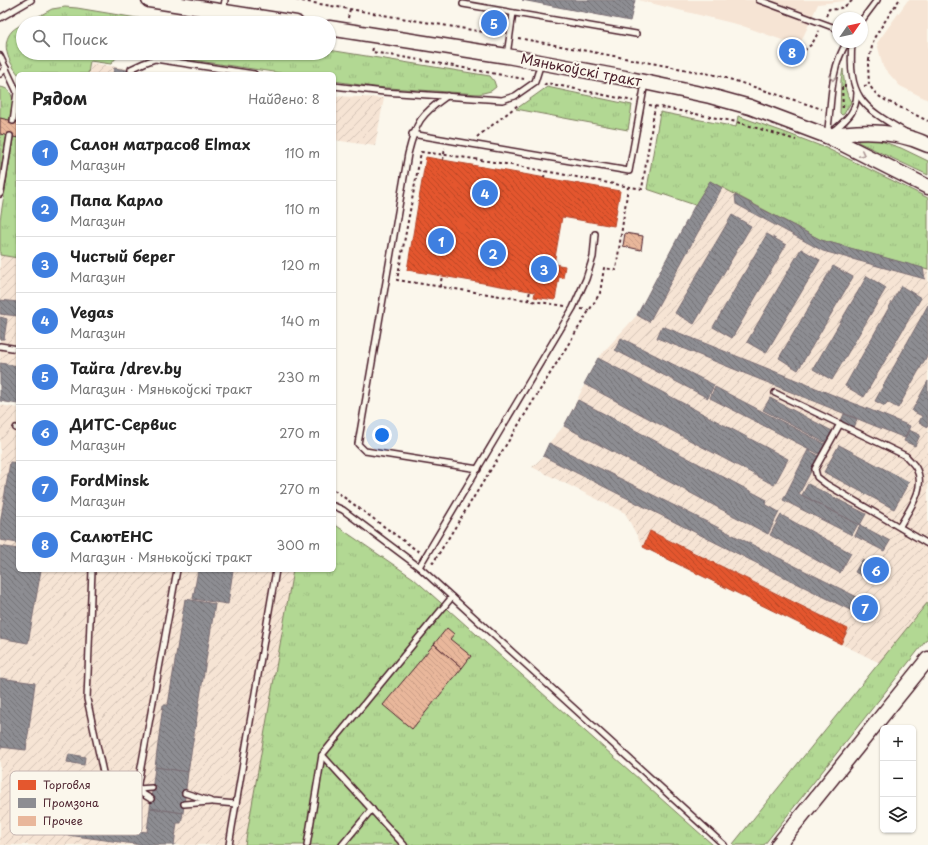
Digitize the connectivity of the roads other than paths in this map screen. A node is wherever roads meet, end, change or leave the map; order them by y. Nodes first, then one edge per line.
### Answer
1 (31, 0) edge
2 (149, 0) edge
3 (758, 0) edge
4 (877, 0) edge
5 (463, 4) dead end
6 (224, 6) edge
7 (868, 12) edge
8 (513, 13) junction
9 (266, 16) edge
10 (0, 18) edge
11 (832, 27) edge
12 (336, 29) edge
13 (636, 34) dead end
14 (843, 48) edge
15 (851, 48) edge
16 (0, 56) edge
17 (507, 56) junction
18 (152, 60) edge
19 (162, 60) edge
20 (541, 62) junction
21 (6, 68) junction
22 (131, 72) edge
23 (241, 72) edge
24 (0, 74) edge
25 (645, 82) junction
26 (336, 86) edge
27 (16, 90) edge
28 (857, 93) junction
29 (446, 96) junction
30 (16, 99) edge
31 (13, 121) dead end
32 (412, 134) junction
33 (10, 136) dead end
34 (827, 136) junction
35 (926, 143) edge
36 (928, 187) edge
37 (0, 194) edge
38 (595, 234) dead end
39 (0, 346) edge
40 (16, 349) edge
41 (775, 393) dead end
42 (840, 424) junction
43 (478, 469) junction
44 (336, 507) edge
45 (900, 526) junction
46 (928, 544) edge
47 (418, 567) junction
48 (92, 572) edge
49 (177, 572) edge
50 (276, 572) edge
51 (452, 597) junction
52 (928, 659) edge
53 (322, 755) junction
54 (103, 771) edge
55 (141, 771) edge
56 (152, 788) dead end
57 (142, 789) edge
58 (142, 793) edge
59 (185, 793) dead end
60 (151, 799) dead end
61 (213, 802) junction
62 (184, 804) dead end
63 (236, 804) junction
64 (372, 809) junction
65 (229, 845) edge
66 (308, 845) edge
67 (342, 845) edge
68 (404, 845) edge
69 (724, 845) edge
70 (778, 845) edge

1 - 10 lane
2 - 6 street
3 - 11 lane
4 - 7 lane
5 - 8 lane
6 - 9 street
8 - 13 lane
8 - 17 lane
12 - 17 street, Мянькоўскі тракт
14 -> 34 lane
15 - 28 lane
16 - 21 lane
17 - 20 street, Мянькоўскі тракт
18 - 22 lane
19 - 23 lane
20 - 25 street, Мянькоўскі тракт
20 - 29 lane
21 - 24 lane
21 - 27 lane
25 - 32 lane
25 - 34 street, Мянькоўскі тракт
26 - 29 lane
28 - 34 lane
28 - 35 lane
29 - 32 lane
30 - 31 lane
32 - 43 lane
33 - 37 lane
34 - 35 street
34 -> 36 street, Мянькоўскі тракт
38 - 43 lane
39 - 40 lane
41 - 42 lane
42 - 45 lane
42 - 45 lane
43 - 47 lane
44 - 47 lane
45 - 46 lane
47 - 51 lane
48 - 54 lane
49 - 55 lane
50 - 63 lane
51 - 53 lane
51 - 69 lane
52 - 70 street
53 - 64 lane
53 - 66 lane
56 - 57 lane
58 - 60 lane
59 - 61 lane
61 - 62 lane
61 - 63 lane
63 - 65 lane
64 - 67 lane
64 - 68 lane

